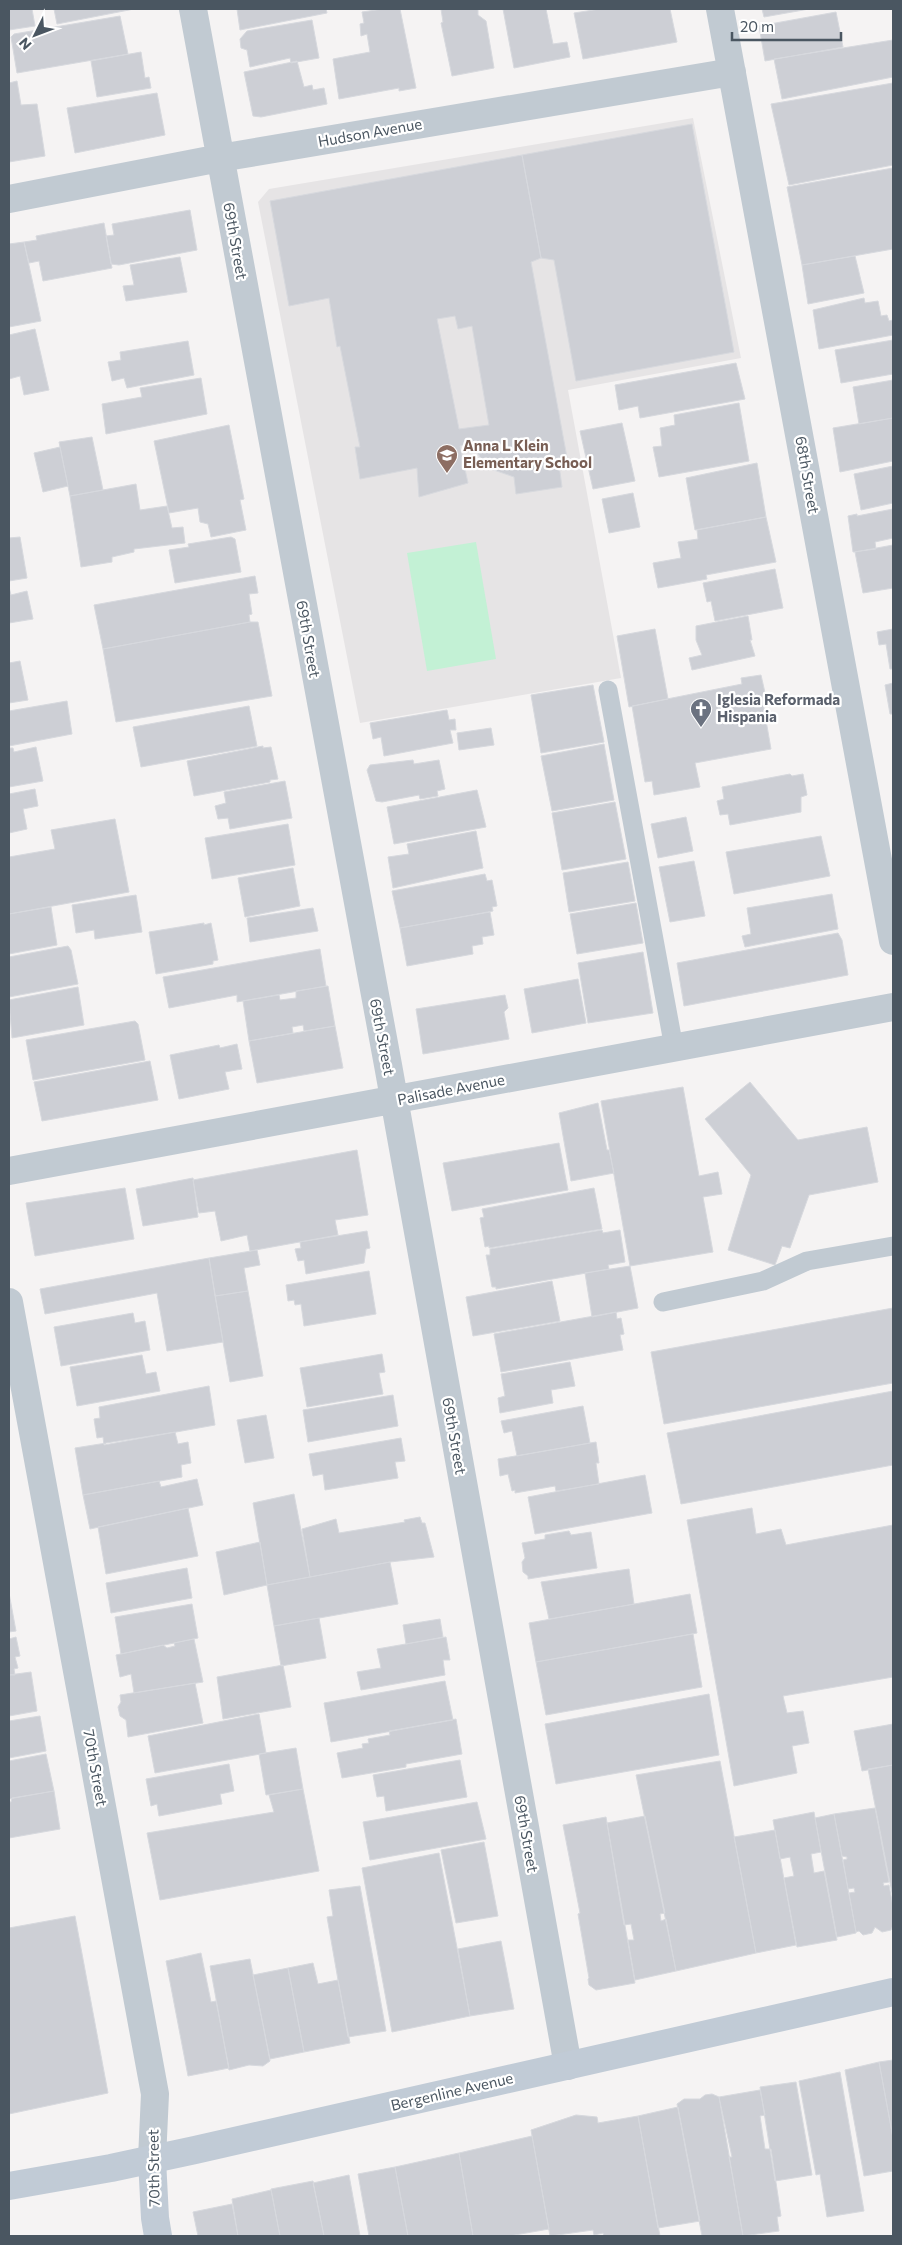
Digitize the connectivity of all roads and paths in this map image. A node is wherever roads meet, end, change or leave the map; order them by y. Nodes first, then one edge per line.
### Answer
1 (193, 9) edge
2 (720, 9) edge
3 (732, 72) junction
4 (220, 158) junction
5 (9, 199) edge
6 (608, 690) dead end
7 (893, 941) edge
8 (893, 1007) edge
9 (674, 1048) junction
10 (394, 1101) junction
11 (9, 1171) edge
12 (893, 1246) edge
13 (9, 1302) edge
14 (663, 1302) dead end
15 (893, 1992) edge
16 (568, 2066) junction
17 (152, 2159) junction
18 (9, 2186) edge
19 (158, 2236) edge

1 - 4 street, 69th Street
2 - 3 street, 68th Street
3 - 4 street, Hudson Avenue
3 - 7 street, 68th Street
4 - 5 street, Hudson Avenue
4 - 10 street, 69th Street
6 - 9 lane
8 - 9 street, Palisade Avenue
9 - 10 street, Palisade Avenue
10 - 11 street, Palisade Avenue
10 - 16 street, 69th Street
12 - 14 lane
13 - 17 street, 70th Street
15 - 16 street, Bergenline Avenue
16 - 17 street, Bergenline Avenue
17 - 18 street, Bergenline Avenue
17 - 19 street, 70th Street

